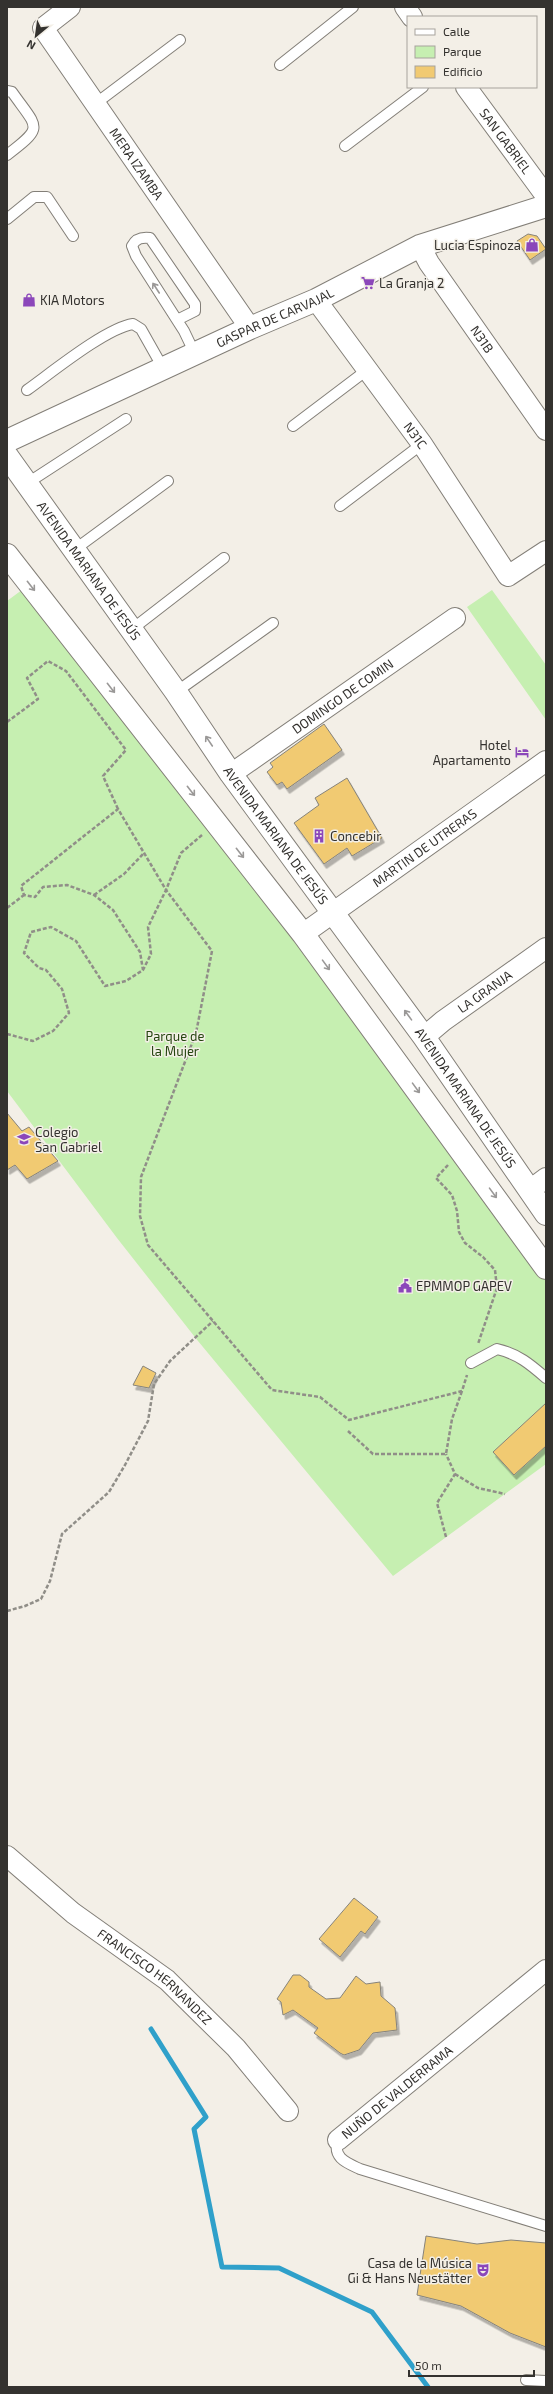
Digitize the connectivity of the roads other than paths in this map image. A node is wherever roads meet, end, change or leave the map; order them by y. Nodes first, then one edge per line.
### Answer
1 (70, 7) edge
2 (353, 7) edge
3 (404, 7) edge
4 (411, 16) edge
5 (180, 40) dead end
6 (280, 66) dead end
7 (422, 88) edge
8 (467, 88) edge
9 (7, 91) edge
10 (95, 104) junction
11 (345, 146) dead end
12 (7, 155) edge
13 (546, 196) edge
14 (546, 206) edge
15 (7, 219) edge
16 (73, 236) dead end
17 (420, 246) junction
18 (316, 300) junction
19 (177, 320) junction
20 (250, 328) junction
21 (195, 354) junction
22 (163, 368) junction
23 (367, 370) junction
24 (27, 390) dead end
25 (126, 419) dead end
26 (293, 426) dead end
27 (546, 430) edge
28 (7, 441) edge
29 (422, 444) junction
30 (7, 456) edge
31 (168, 481) dead end
32 (26, 484) junction
33 (340, 506) dead end
34 (74, 550) junction
35 (546, 551) edge
36 (7, 555) edge
37 (224, 558) dead end
38 (455, 618) dead end
39 (273, 623) dead end
40 (132, 630) junction
41 (176, 692) junction
42 (546, 761) edge
43 (231, 774) junction
44 (332, 912) junction
45 (303, 934) junction
46 (546, 948) edge
47 (424, 1037) junction
48 (540, 1197) edge
49 (514, 1221) junction
50 (546, 1268) edge
51 (471, 1363) road end
52 (546, 1378) edge
53 (7, 1856) edge
54 (546, 1970) edge
55 (288, 2111) dead end
56 (338, 2140) joint
57 (546, 2226) edge
58 (526, 2380) dead end
59 (546, 2381) edge

1 - 10 street, MERA IZAMBA
2 - 6 lane
3 - 4 street
5 - 10 lane
7 - 11 lane
8 - 13 street, SAN GABRIEL
9 - 12 lane
10 - 20 street, MERA IZAMBA
14 - 17 main road, GASPAR DE CARVAJAL
15 - 16 lane
17 - 18 main road, GASPAR DE CARVAJAL
17 - 27 street, N31B
18 - 20 main road, GASPAR DE CARVAJAL
18 - 23 street, N31C
19 -> 19 lane
19 - 21 lane
20 - 21 main road, GASPAR DE CARVAJAL
21 - 22 main road, GASPAR DE CARVAJAL
22 - 24 lane
22 - 28 main road, GASPAR DE CARVAJAL
23 - 26 lane
23 - 29 street, N31C
25 - 32 lane
29 - 33 lane
29 - 35 street, N31C
30 - 32 main road, AVENIDA MARIANA DE JESÚS
31 - 34 lane
32 - 34 main road, AVENIDA MARIANA DE JESÚS
34 - 40 main road, AVENIDA MARIANA DE JESÚS
36 -> 45 main road
37 - 40 lane
38 - 43 street, DOMINGO DE COMIN
39 - 41 lane
40 - 41 main road, AVENIDA MARIANA DE JESÚS
43 -> 41 main road, AVENIDA MARIANA DE JESÚS
42 - 44 street, MARTIN DE UTRERAS
43 - 44 main road, AVENIDA MARIANA DE JESÚS
44 - 45 street, MARTIN DE UTRERAS
47 -> 44 main road, AVENIDA MARIANA DE JESÚS
45 -> 49 main road
46 - 47 street, LA GRANJA
47 - 48 main road, AVENIDA MARIANA DE JESÚS
48 - 49 main road
49 - 50 main road
51 - 52 lane
53 - 55 street, FRANCISCO HERNANDEZ
54 - 56 street, NUÑO DE VALDERRAMA
56 - 57 lane, NUÑO DE VALDERRAMA
58 - 59 lane

